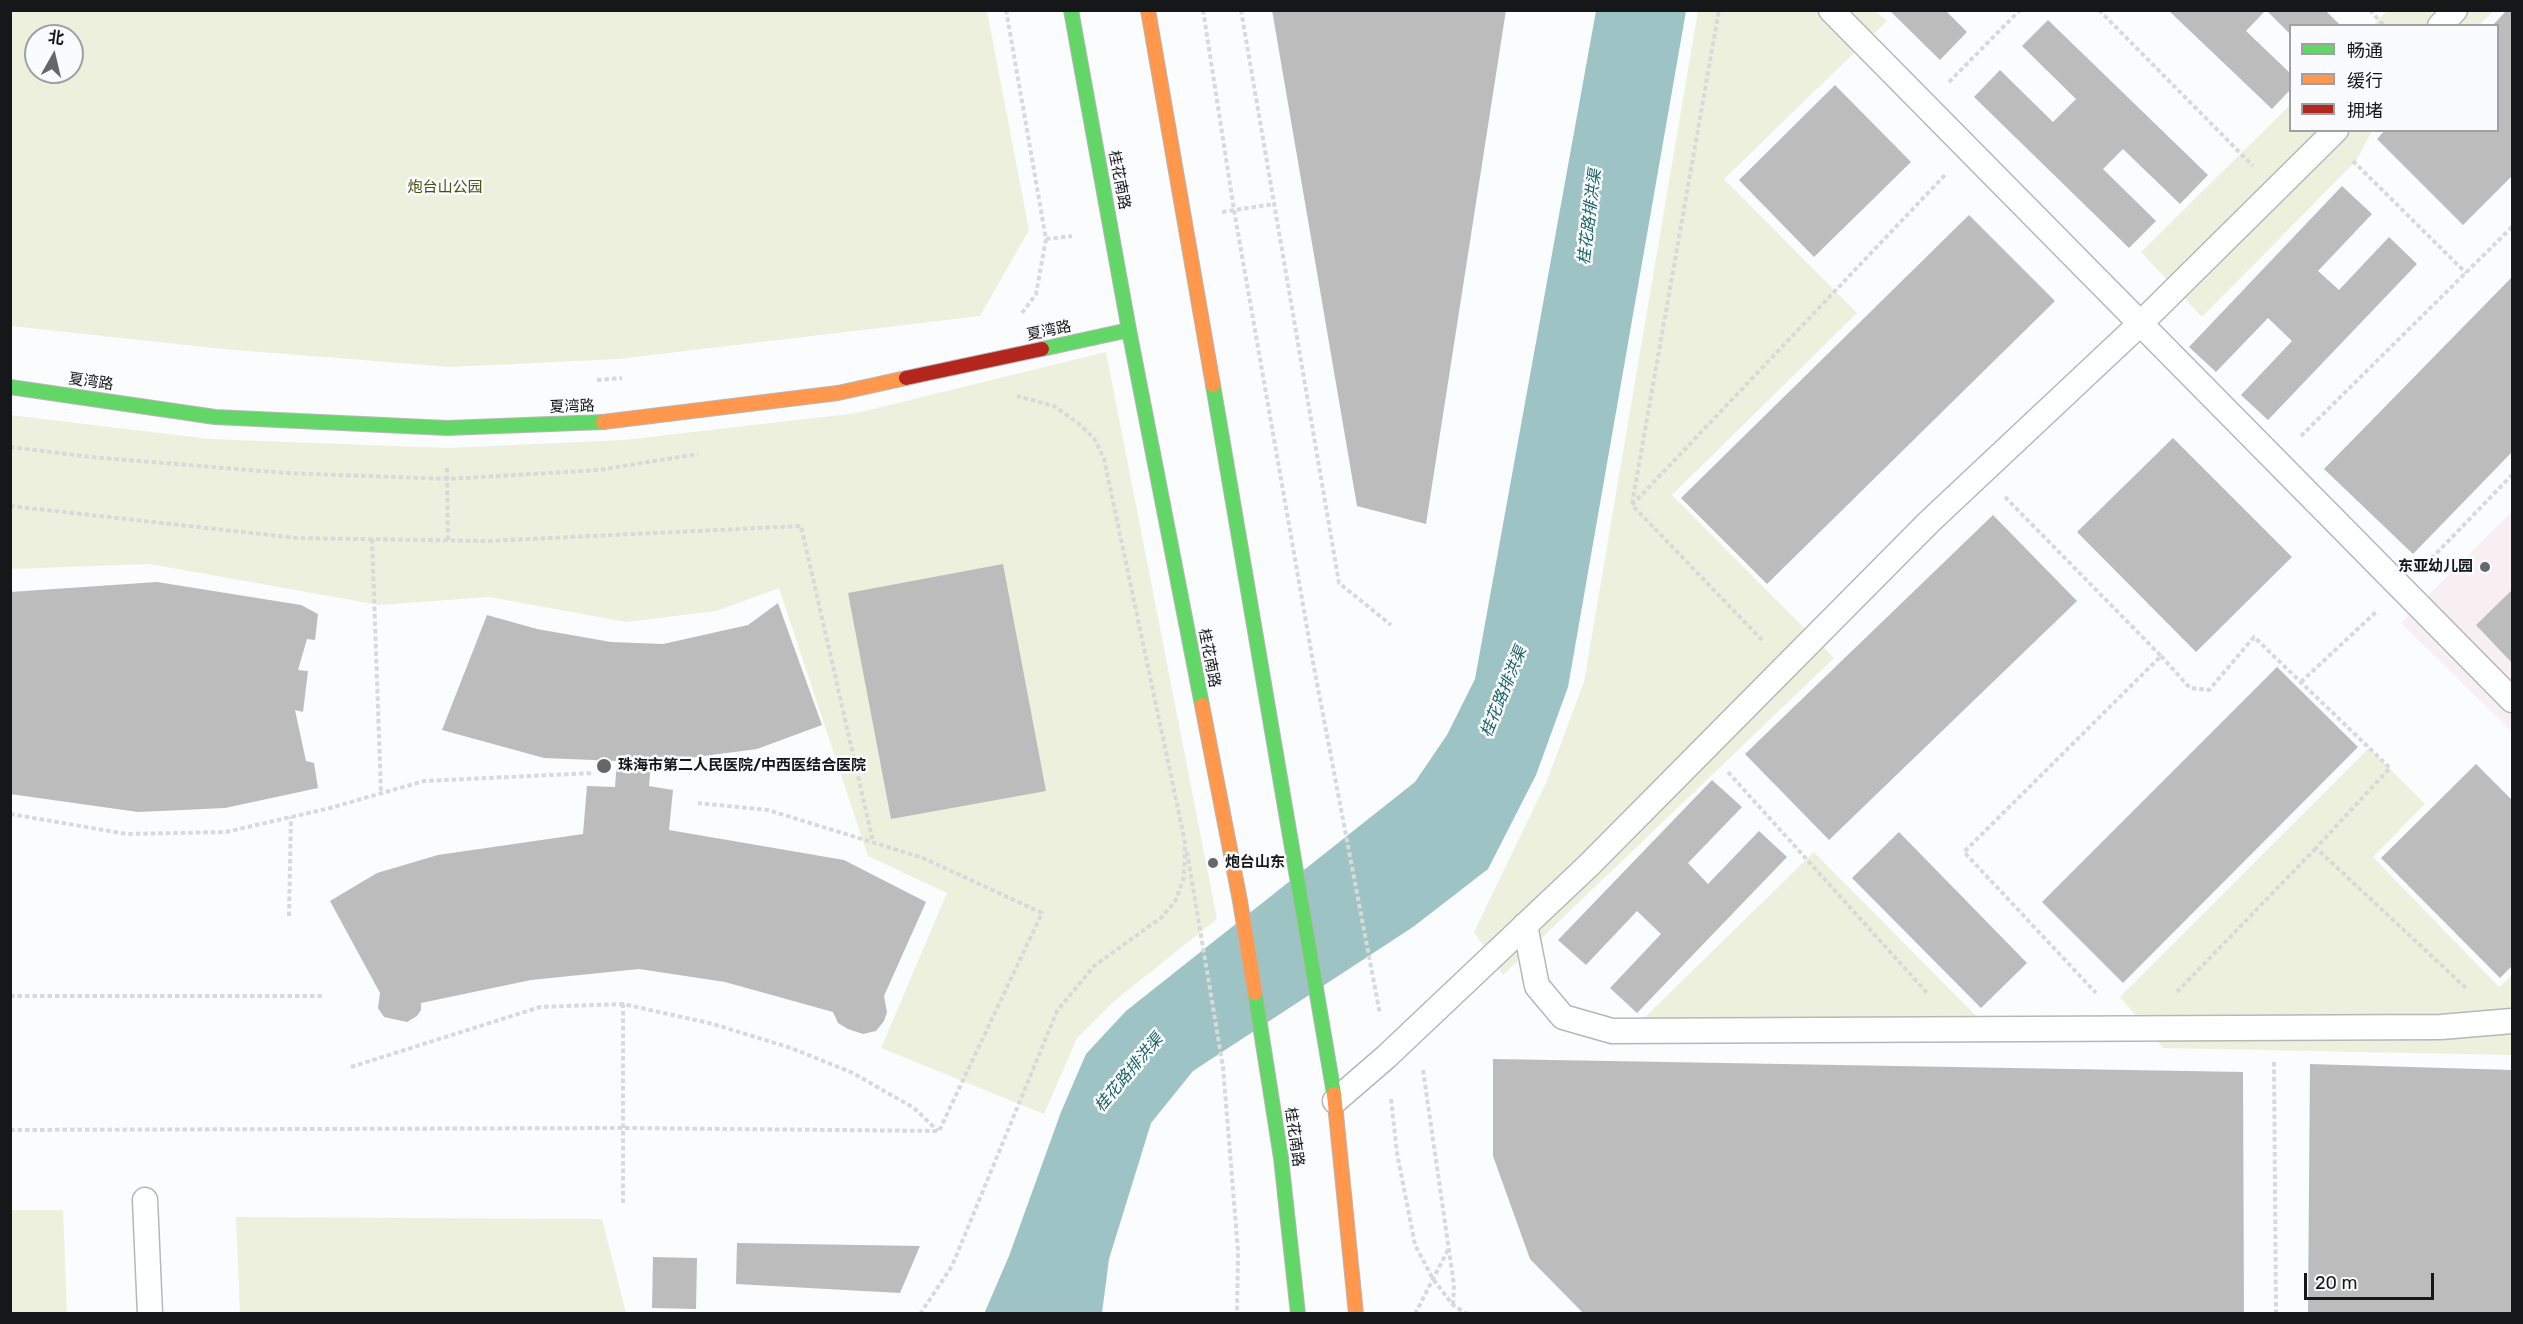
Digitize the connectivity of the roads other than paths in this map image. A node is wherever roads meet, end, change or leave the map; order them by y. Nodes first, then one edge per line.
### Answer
1 (1071, 10) edge
2 (1148, 10) edge
3 (1831, 10) edge
4 (2455, 10) edge
5 (2442, 24) edge
6 (2333, 134) edge
7 (2142, 322) junction
8 (1129, 330) junction
9 (10, 387) edge
10 (2512, 700) edge
11 (1525, 926) junction
12 (2507, 1022) edge
13 (1335, 1101) junction
14 (145, 1200) dead end
15 (150, 1314) edge
16 (1298, 1314) edge
17 (1356, 1314) edge

1 - 8 main road, 桂花南路
2 - 13 main road
3 - 7 lane
4 - 5 lane
6 - 7 lane
7 - 10 lane
7 - 11 lane
8 - 9 main road, 夏湾路
8 - 16 main road, 桂花南路
11 - 12 lane
11 - 13 lane
13 - 17 main road
14 - 15 lane

